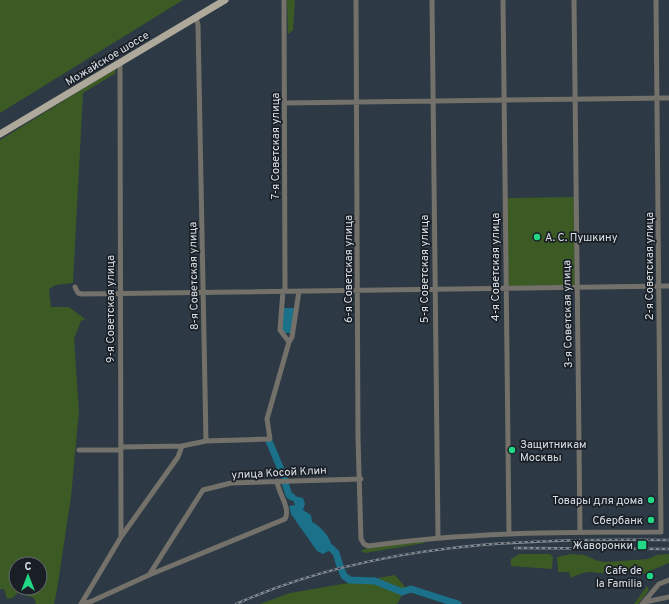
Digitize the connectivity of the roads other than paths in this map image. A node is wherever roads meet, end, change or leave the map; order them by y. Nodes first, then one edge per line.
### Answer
1 (217, 0) edge
2 (225, 0) edge
3 (284, 0) edge
4 (356, 0) edge
5 (432, 0) edge
6 (503, 0) edge
7 (574, 0) edge
8 (656, 0) edge
9 (197, 21) junction
10 (120, 63) junction
11 (575, 98) junction
12 (658, 98) junction
13 (669, 98) edge
14 (504, 99) junction
15 (433, 100) junction
16 (357, 101) junction
17 (285, 103) junction
18 (0, 130) edge
19 (0, 134) edge
20 (75, 286) dead end
21 (669, 286) edge
22 (576, 287) junction
23 (659, 287) junction
24 (506, 288) junction
25 (434, 289) junction
26 (358, 290) junction
27 (284, 291) junction
28 (299, 291) junction
29 (204, 292) junction
30 (119, 293) junction
31 (289, 342) junction
32 (206, 441) junction
33 (182, 446) junction
34 (121, 449) junction
35 (79, 450) dead end
36 (361, 479) junction
37 (277, 481) junction
38 (580, 532) junction
39 (509, 534) junction
40 (121, 537) junction
41 (438, 537) junction
42 (149, 575) junction
43 (667, 582) edge
44 (658, 586) junction
45 (665, 597) edge
46 (81, 604) edge
47 (642, 604) edge
48 (669, 604) edge

1 - 18 main road, Можайское шоссе
2 - 9 main road, Можайское шоссе
3 - 17 street, 7-я Советская улица
4 - 16 street, 6-я Советская улица
5 - 15 street, 5-я Советская улица
6 - 14 street, 4-я Советская улица
7 - 11 street, 3-я Советская улица
8 - 12 street, 2-я Советская улица
9 - 10 main road, Можайское шоссе
9 - 29 street, 8-я Советская улица
10 - 19 main road, Можайское шоссе
10 - 30 street, 9-я Советская улица
11 - 12 street
11 - 14 street
11 - 22 street, 3-я Советская улица
12 - 13 street
12 - 23 street, 2-я Советская улица
14 - 15 street
14 - 24 street, 4-я Советская улица
15 - 16 street
15 - 25 street, 5-я Советская улица
16 - 17 street
16 - 26 street, 6-я Советская улица
17 - 27 street, 7-я Советская улица
20 - 30 street
21 - 23 street
22 - 23 street
22 - 24 street
22 - 38 street, 3-я Советская улица
23 - 38 street, 2-я Советская улица
24 - 25 street
24 - 39 street, 4-я Советская улица
25 - 26 street
25 - 41 street, 5-я Советская улица
26 - 28 street
26 - 36 street, 6-я Советская улица
27 - 28 street
27 - 29 street
27 - 31 street, 7-я Советская улица
28 - 31 street
29 - 30 street
29 - 32 street, 8-я Советская улица
30 - 34 street, 9-я Советская улица
31 - 32 street
32 - 33 street
33 - 34 street
33 - 40 street
34 - 35 street
34 - 40 street, 9-я Советская улица
36 - 37 street, улица Косой Клин
36 - 41 street, 6-я Советская улица
37 - 42 street, улица Косой Клин
37 - 42 street
38 - 39 street
39 - 41 street
40 - 46 street
42 - 46 street
43 - 44 street
44 - 45 street
44 - 47 street
45 - 47 street
45 - 48 street

